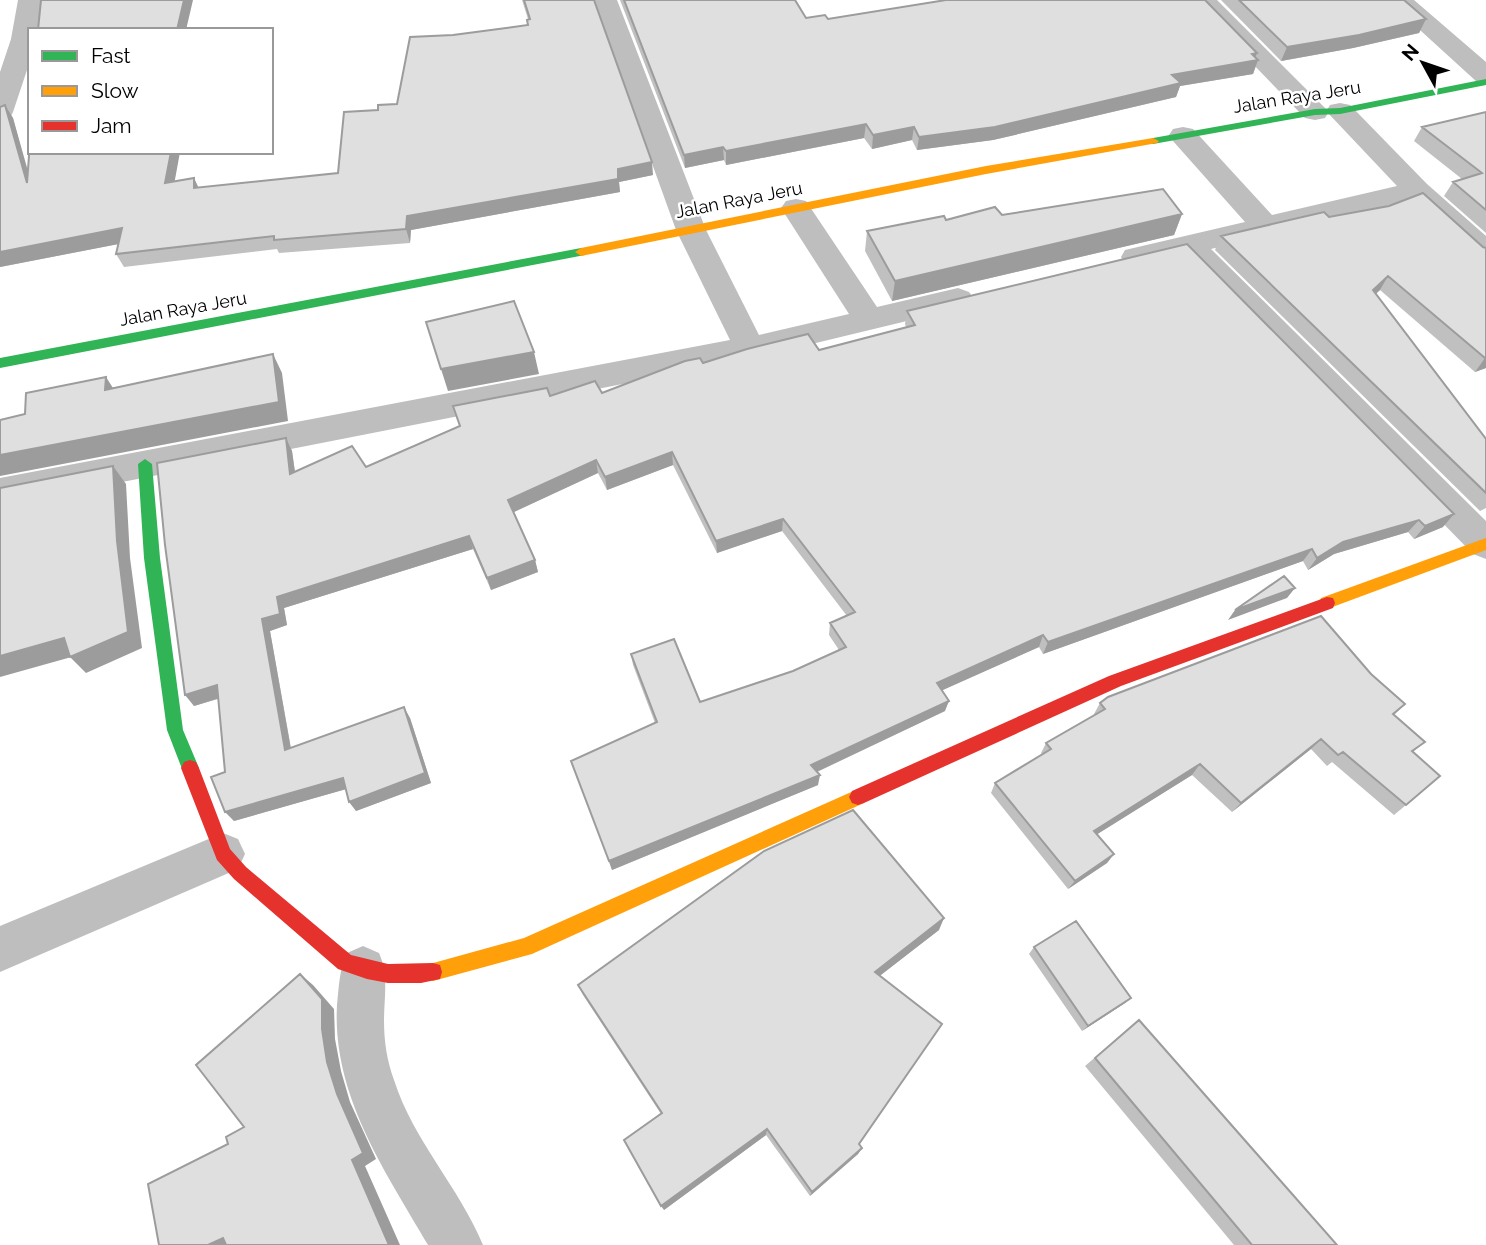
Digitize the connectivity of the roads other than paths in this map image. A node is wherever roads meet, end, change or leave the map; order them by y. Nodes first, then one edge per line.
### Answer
1 (30, 0) edge
2 (605, 0) edge
3 (1203, 0) edge
4 (1399, 0) edge
5 (1486, 76) edge
6 (1486, 82) edge
7 (1328, 111) junction
8 (0, 112) edge
9 (1183, 135) junction
10 (1417, 190) junction
11 (796, 208) junction
12 (1266, 227) junction
13 (691, 230) junction
14 (1189, 245) junction
15 (1486, 252) edge
16 (1109, 263) edge
17 (989, 292) edge
18 (869, 320) junction
19 (750, 348) junction
20 (0, 363) edge
21 (145, 464) junction
22 (0, 492) edge
23 (1486, 544) edge
24 (223, 854) junction
25 (0, 949) edge
26 (363, 969) junction
27 (457, 1245) edge

1 - 8 street
2 - 13 street
3 - 7 street
4 - 5 street
6 - 7 main road, Jalan Raya Jeru
7 - 9 main road, Jalan Raya Jeru
7 - 10 street
9 - 11 main road, Jalan Raya Jeru
9 - 12 street
10 - 12 street
10 - 15 street
11 - 13 main road, Jalan Raya Jeru
11 - 18 street
12 - 14 street
13 - 19 street
13 - 20 main road, Jalan Raya Jeru
14 - 16 street
14 - 23 street
17 - 18 street
18 - 19 street
19 - 21 street
21 - 22 street
21 - 24 main road
23 - 26 main road
24 - 25 street
24 - 26 main road
26 - 27 street

